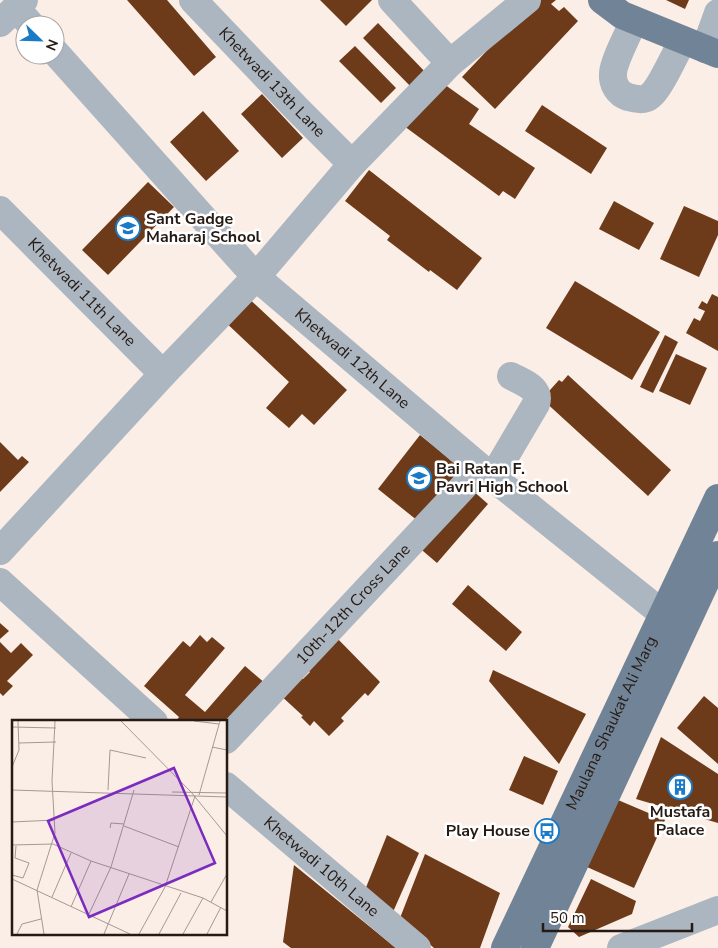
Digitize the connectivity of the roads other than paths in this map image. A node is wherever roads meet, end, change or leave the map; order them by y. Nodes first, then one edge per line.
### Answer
1 (193, 0) edge
2 (392, 0) edge
3 (527, 0) edge
4 (602, 0) edge
5 (718, 13) edge
6 (634, 20) junction
7 (702, 48) edge
8 (65, 63) edge
9 (450, 63) junction
10 (352, 164) junction
11 (0, 210) edge
12 (256, 277) junction
13 (163, 374) junction
14 (511, 376) dead end
15 (487, 473) junction
16 (718, 498) edge
17 (0, 551) edge
18 (718, 554) edge
19 (0, 582) edge
20 (674, 621) junction
21 (152, 720) edge
22 (228, 738) edge
23 (228, 788) edge
24 (718, 910) edge
25 (418, 948) edge
26 (505, 948) edge
27 (536, 948) edge
28 (621, 948) edge

1 - 10 street, Khetwadi 13th Lane
2 - 9 street
3 - 9 street
4 - 6 main road
5 - 7 street
6 - 7 main road
6 - 7 street
8 - 12 street, Khetwadi 12th Lane
9 - 10 street
10 - 12 street
11 - 13 street, Khetwadi 11th Lane
12 - 13 street
12 - 15 street, Khetwadi 12th Lane
13 - 17 street
14 - 15 street, 10th-12th Cross Lane
15 - 20 street, Khetwadi 12th Lane
15 - 22 street, 10th-12th Cross Lane
16 - 20 main road, Maulana Shaukat Ali Marg
18 - 20 main road, Maulana Shaukat Ali Marg
19 - 21 street
20 - 26 main road, Maulana Shaukat Ali Marg
20 - 27 main road, Maulana Shaukat Ali Marg
23 - 25 street, Khetwadi 10th Lane
24 - 28 street

